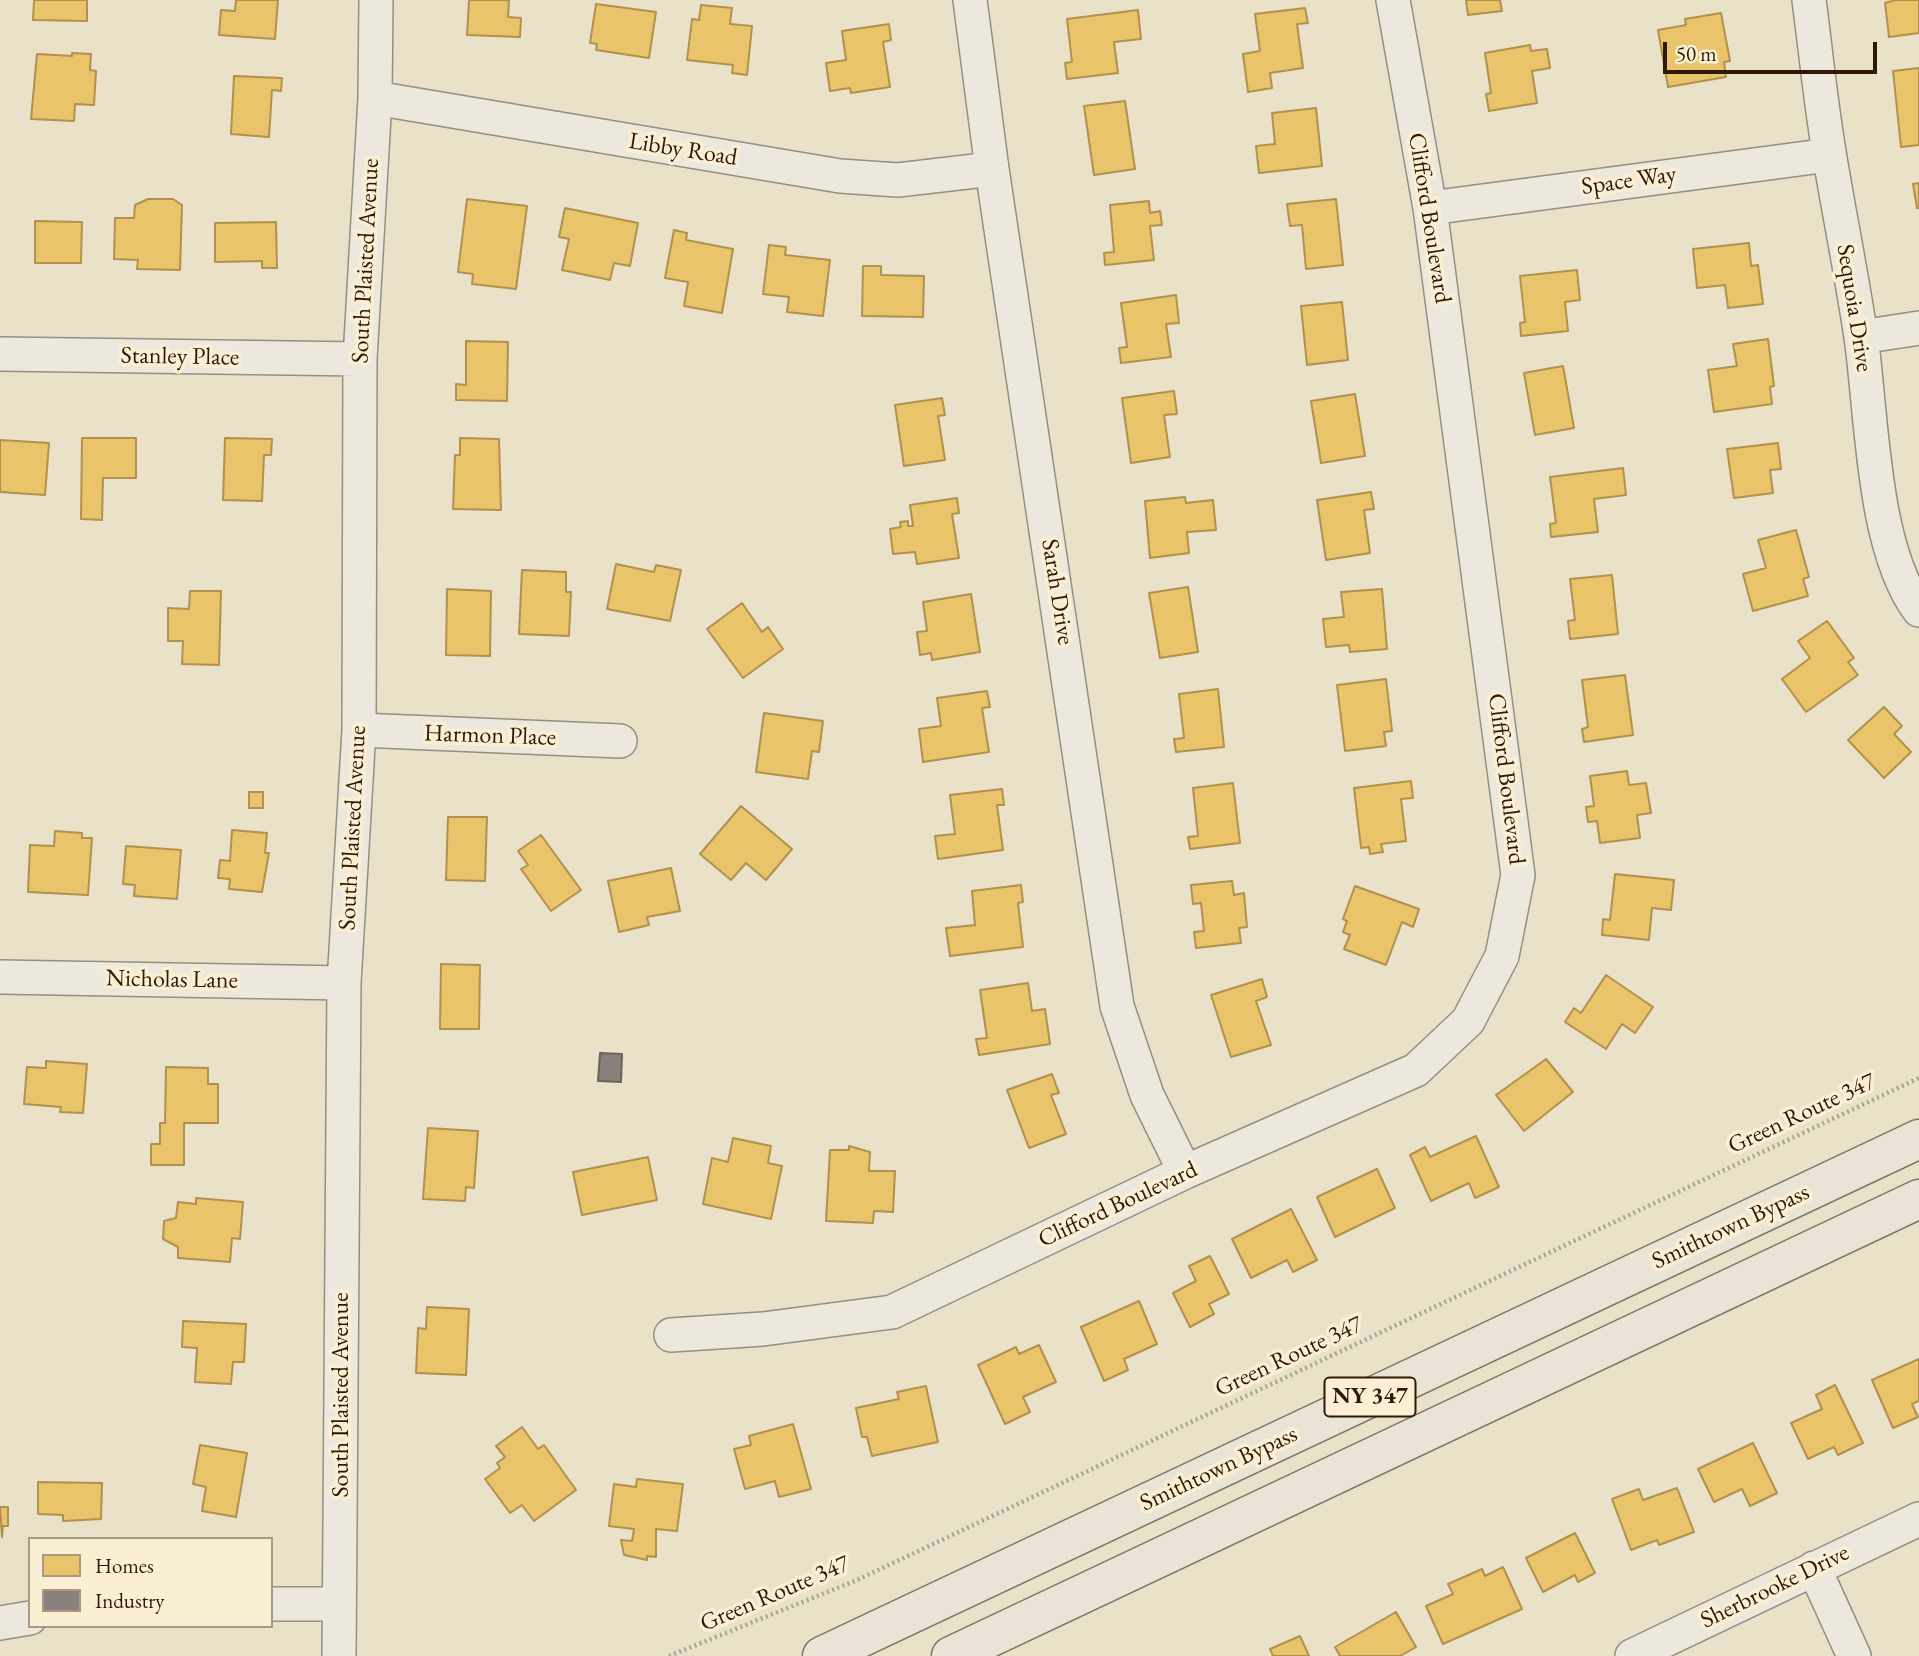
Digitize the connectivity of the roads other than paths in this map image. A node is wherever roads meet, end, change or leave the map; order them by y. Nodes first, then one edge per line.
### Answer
1 (376, 0) edge
2 (970, 0) edge
3 (1393, 0) edge
4 (1809, 0) edge
5 (375, 98) junction
6 (1829, 155) junction
7 (992, 169) junction
8 (1430, 208) junction
9 (1919, 328) edge
10 (1861, 337) junction
11 (0, 354) edge
12 (360, 359) junction
13 (1919, 610) edge
14 (359, 730) junction
15 (620, 741) dead end
16 (0, 977) edge
17 (344, 983) junction
18 (1919, 1139) edge
19 (1185, 1172) junction
20 (1919, 1199) edge
21 (671, 1335) dead end
22 (1919, 1519) edge
23 (1814, 1568) junction
24 (273, 1604) edge
25 (339, 1604) junction
26 (28, 1618) edge
27 (0, 1623) edge
28 (339, 1656) edge
29 (822, 1656) edge
30 (951, 1656) edge
31 (1632, 1656) edge
32 (1854, 1656) edge

1 - 5 street, South Plaisted Avenue
2 - 7 street, Sarah Drive
3 - 8 street, Clifford Boulevard
4 - 6 street, Sequoia Drive
5 - 7 street, Libby Road
5 - 12 street, South Plaisted Avenue
6 - 8 street, Space Way
6 - 10 street, Sequoia Drive
7 - 19 street, Sarah Drive
8 - 19 street, Clifford Boulevard
9 - 10 street
10 - 13 street, Sequoia Drive
11 - 12 street, Stanley Place
12 - 14 street, South Plaisted Avenue
14 - 15 street, Harmon Place
14 - 17 street, South Plaisted Avenue
16 - 17 street, Nicholas Lane
17 - 25 street, South Plaisted Avenue
18 - 29 highway, Smithtown Bypass / NY 347
19 - 21 street, Clifford Boulevard
20 - 30 highway, NY 347
22 - 23 street, Sherbrooke Drive
23 - 31 street, Sherbrooke Drive
23 - 32 street
24 - 25 street
25 - 28 street, South Plaisted Avenue
26 - 27 street

